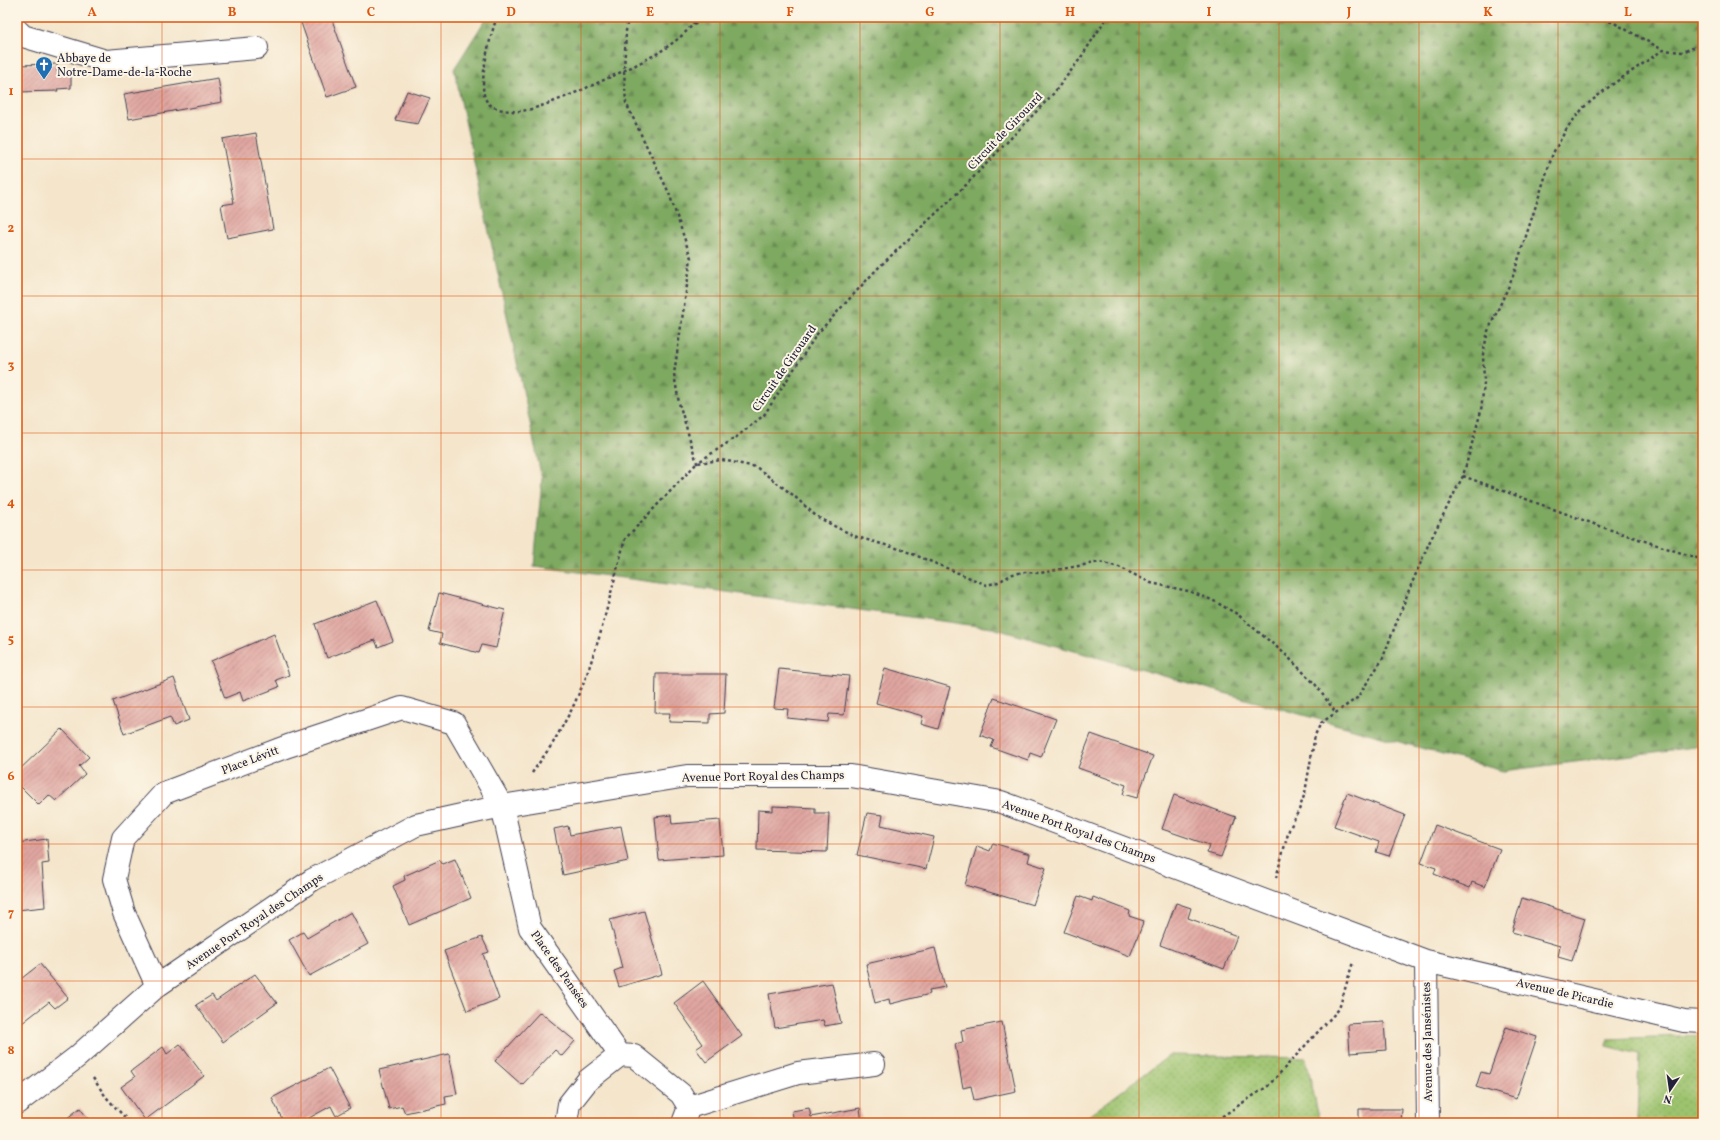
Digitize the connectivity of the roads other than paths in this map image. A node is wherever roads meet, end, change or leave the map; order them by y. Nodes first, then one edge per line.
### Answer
1 (17, 30) edge
2 (257, 48) dead end
3 (502, 806) junction
4 (1426, 961) junction
5 (157, 986) junction
6 (1703, 1022) edge
7 (620, 1055) junction
8 (874, 1064) dead end
9 (17, 1103) edge
10 (686, 1115) edge
11 (566, 1123) edge
12 (1428, 1123) edge

1 - 2 street
3 - 4 street, Avenue Port Royal des Champs
3 - 5 street, Avenue Port Royal des Champs
3 - 5 street, Place Lévitt
3 - 7 street, Place des Pensées
4 - 6 street, Avenue de Picardie
4 - 12 street, Avenue des Jansénistes
5 - 9 street, Avenue Port Royal des Champs
7 - 10 street
7 - 11 street
8 - 10 street

